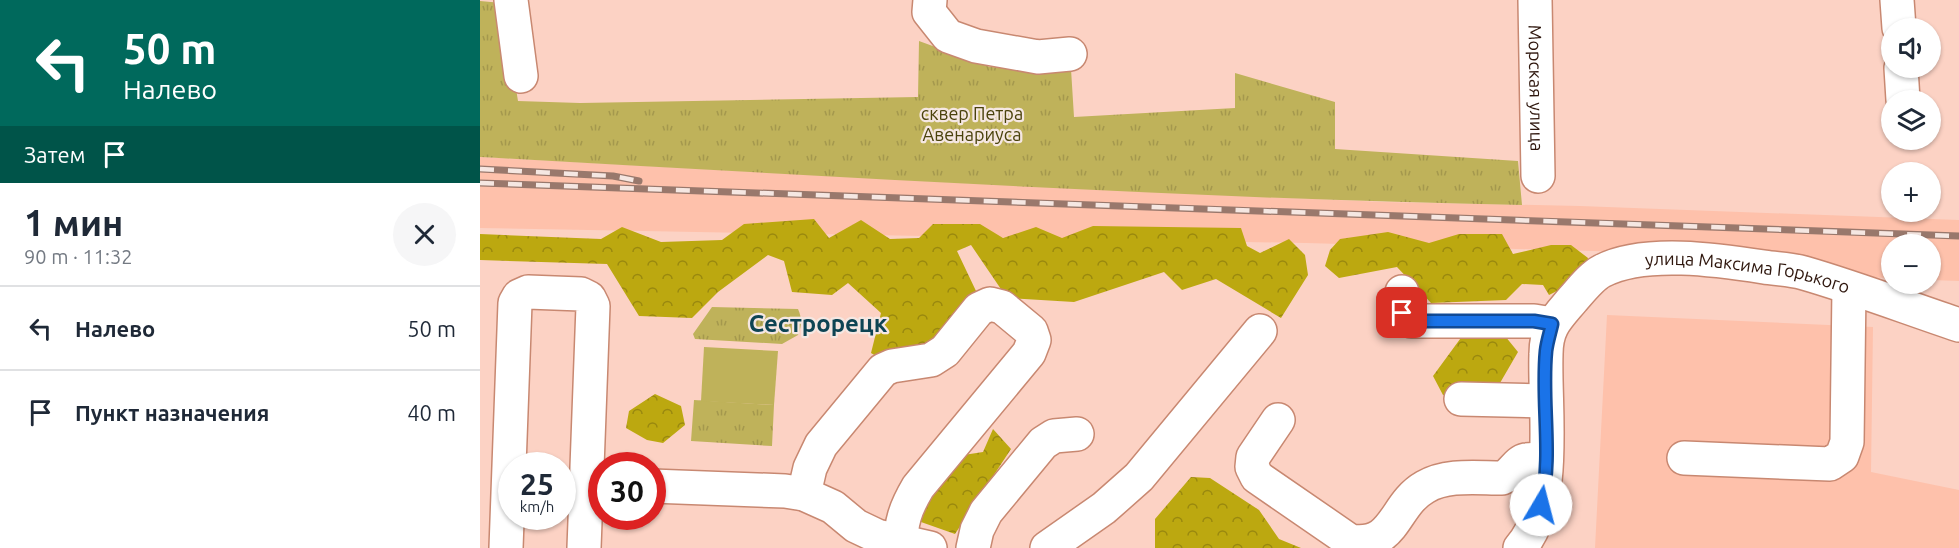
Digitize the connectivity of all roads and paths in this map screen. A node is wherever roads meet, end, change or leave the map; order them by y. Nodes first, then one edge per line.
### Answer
1 (511, 0) edge
2 (930, 0) edge
3 (1535, 0) edge
4 (1897, 0) edge
5 (1898, 18) edge
6 (1070, 54) dead end
7 (521, 75) dead end
8 (1538, 176) dead end
9 (1850, 288) junction
10 (1402, 292) dead end
11 (1552, 324) junction
12 (1959, 325) edge
13 (1260, 331) dead end
14 (1461, 399) dead end
15 (1546, 401) junction
16 (1278, 420) dead end
17 (1077, 434) dead end
18 (594, 452) edge
19 (1684, 458) dead end
20 (1546, 460) junction
21 (666, 487) edge
22 (804, 494) junction
23 (588, 522) edge
24 (1388, 542) edge
25 (910, 546) edge
26 (506, 548) edge
27 (584, 548) edge
28 (973, 548) edge
29 (1047, 548) edge
30 (1520, 548) edge

1 - 7 street
2 - 6 street
3 - 8 street, Морская улица
4 - 5 street
9 - 11 street, улица Максима Горького
9 - 12 street, улица Максима Горького
9 - 19 street
10 - 11 street
11 - 15 street
13 - 29 street
14 - 15 street
15 - 20 street
16 - 24 street
17 - 28 street
18 - 26 street
20 - 24 street
20 - 30 street
21 - 22 street
22 - 25 street
22 - 25 street
23 - 27 street

